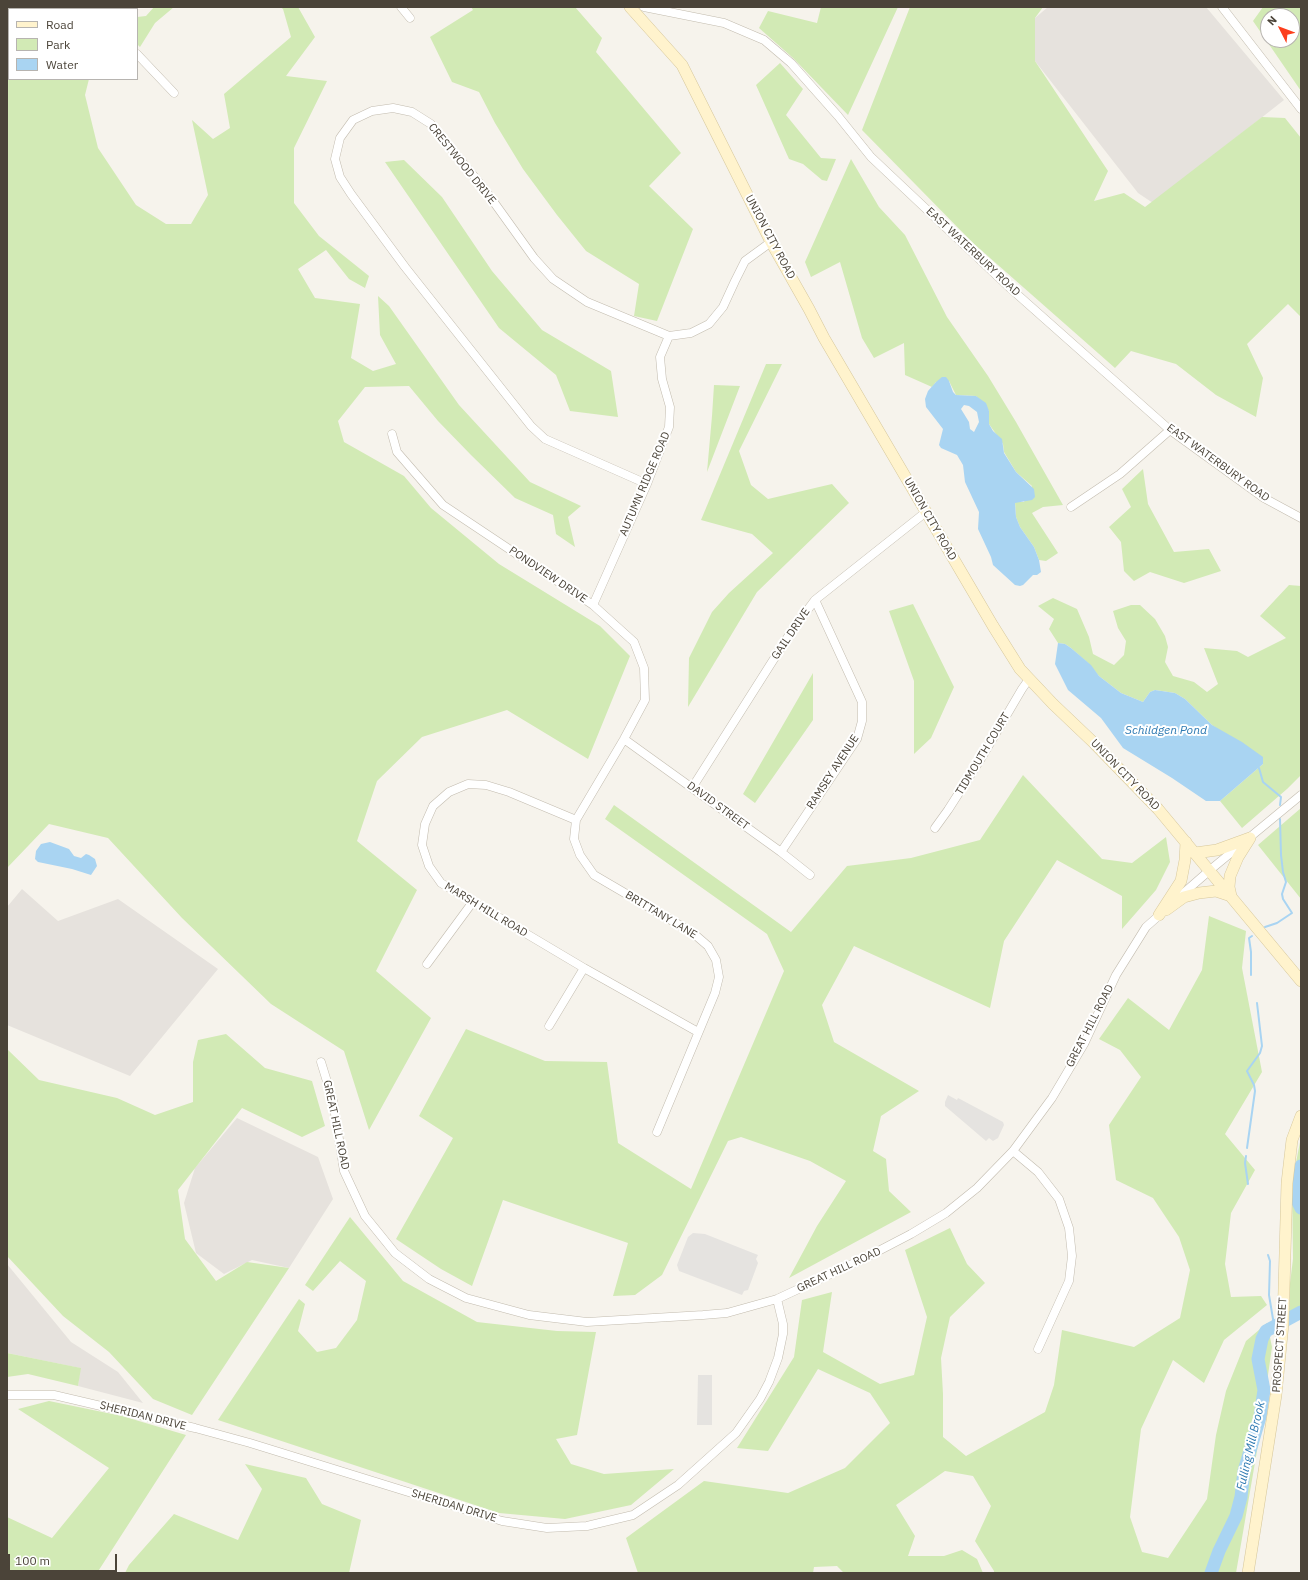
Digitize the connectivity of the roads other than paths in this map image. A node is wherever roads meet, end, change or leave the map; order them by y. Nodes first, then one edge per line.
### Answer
1 (401, 7) edge
2 (630, 7) edge
3 (644, 7) edge
4 (1222, 7) edge
5 (410, 18) dead end
6 (138, 55) edge
7 (174, 93) dead end
8 (1301, 109) edge
9 (770, 242) junction
10 (669, 336) junction
11 (1170, 430) junction
12 (392, 434) dead end
13 (647, 484) junction
14 (1071, 507) dead end
15 (926, 512) junction
16 (1301, 518) edge
17 (814, 600) junction
18 (593, 605) junction
19 (1029, 679) junction
20 (624, 739) junction
21 (692, 788) junction
22 (1301, 796) edge
23 (576, 820) junction
24 (935, 828) dead end
25 (1250, 838) junction
26 (1186, 842) junction
27 (781, 852) junction
28 (1195, 853) junction
29 (1210, 870) junction
30 (810, 875) dead end
31 (1231, 896) junction
32 (472, 903) junction
33 (1159, 915) junction
34 (427, 964) dead end
35 (584, 968) junction
36 (1301, 981) edge
37 (549, 1026) dead end
38 (698, 1032) junction
39 (321, 1062) dead end
40 (1301, 1116) edge
41 (657, 1132) dead end
42 (1013, 1151) junction
43 (776, 1299) junction
44 (1038, 1349) dead end
45 (7, 1395) edge
46 (1248, 1573) edge

1 - 5 street
2 - 9 main road, UNION CITY ROAD
3 - 11 street, EAST WATERBURY ROAD
4 - 8 street
6 - 7 street
9 - 10 street
9 - 15 main road, UNION CITY ROAD
10 - 13 street, AUTUMN RIDGE ROAD
10 - 13 street, CRESTWOOD DRIVE
11 - 14 street
11 - 16 street, EAST WATERBURY ROAD
12 - 18 street, PONDVIEW DRIVE
13 - 18 street, AUTUMN RIDGE ROAD
15 - 17 street, GAIL DRIVE
15 - 19 main road, UNION CITY ROAD
17 - 21 street, GAIL DRIVE
17 - 27 street, RAMSEY AVENUE
18 - 20 street, PONDVIEW DRIVE
19 - 24 street, TIDMOUTH COURT
19 - 26 main road, UNION CITY ROAD
20 - 21 street, DAVID STREET
20 - 23 street, BRITTANY LANE
21 - 27 street, DAVID STREET
22 - 25 street, GREAT HILL ROAD
23 - 32 street, MARSH HILL ROAD
23 - 38 street, BRITTANY LANE
25 - 28 main road
25 - 29 street, GREAT HILL ROAD
25 - 31 main road
26 - 28 main road, UNION CITY ROAD
26 - 33 main road
27 - 30 street, DAVID STREET
28 - 29 main road, UNION CITY ROAD
29 - 31 main road, UNION CITY ROAD
29 - 33 street, GREAT HILL ROAD
31 - 33 main road
31 - 36 main road, UNION CITY ROAD
32 - 34 street
32 - 35 street, MARSH HILL ROAD
33 - 42 street, GREAT HILL ROAD
35 - 37 street
35 - 38 street, MARSH HILL ROAD
38 - 41 street, BRITTANY LANE
39 - 43 street, GREAT HILL ROAD
40 - 46 main road, PROSPECT STREET
42 - 43 street, GREAT HILL ROAD
42 - 44 street
43 - 45 street, SHERIDAN DRIVE

